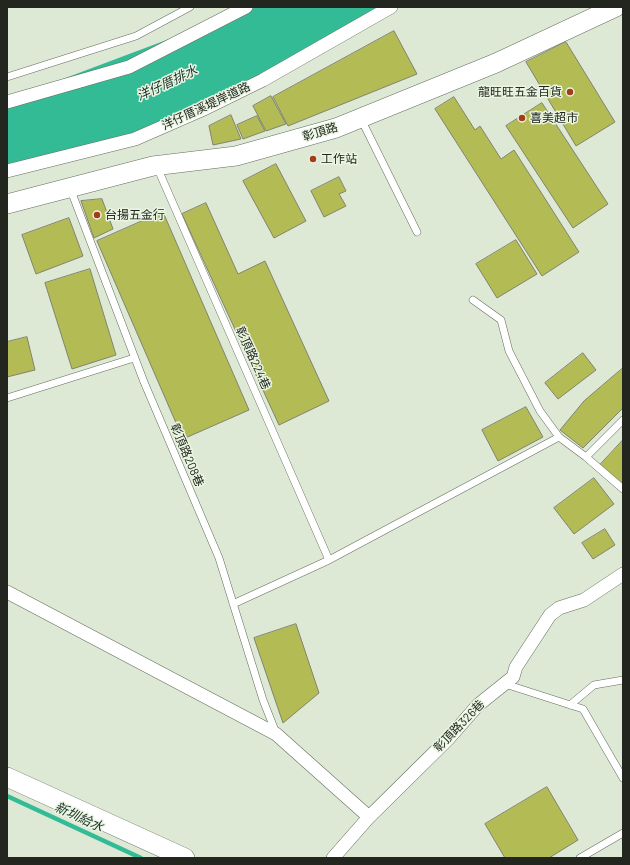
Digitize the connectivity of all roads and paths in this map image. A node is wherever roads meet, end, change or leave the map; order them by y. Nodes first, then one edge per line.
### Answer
1 (190, 7) edge
2 (246, 7) edge
3 (391, 7) edge
4 (616, 7) edge
5 (7, 77) edge
6 (7, 102) edge
7 (360, 117) junction
8 (156, 165) junction
9 (7, 171) edge
10 (70, 188) junction
11 (7, 204) edge
12 (417, 232) dead end
13 (474, 300) dead end
14 (134, 358) junction
15 (7, 398) edge
16 (623, 420) edge
17 (559, 438) junction
18 (586, 457) junction
19 (623, 489) edge
20 (329, 560) junction
21 (623, 574) edge
22 (7, 592) edge
23 (233, 604) junction
24 (623, 680) edge
25 (504, 684) junction
26 (570, 705) junction
27 (276, 734) junction
28 (7, 777) edge
29 (623, 778) edge
30 (369, 817) junction
31 (623, 833) edge
32 (185, 858) edge
33 (333, 858) edge
34 (580, 858) edge

1 - 5 lane
2 - 6 street
3 - 9 street, 洋仔厝溪堤岸道路
4 - 7 street, 彰頂路
7 - 8 street, 彰頂路
7 - 12 lane
8 - 10 street, 彰頂路
8 - 20 lane, 彰頂路224巷
10 - 11 street, 彰頂路
10 - 14 lane, 彰頂路208巷
13 - 17 lane
14 - 15 lane
14 - 23 lane, 彰頂路208巷
16 - 18 lane
17 - 18 lane
17 - 20 lane
18 - 19 lane
20 - 23 lane
21 - 25 street, 彰頂路326巷
22 - 27 street
23 - 27 lane, 彰頂路208巷
24 - 26 lane
25 - 26 lane
25 - 30 street, 彰頂路326巷
26 - 29 lane
27 - 30 street
28 - 32 street
30 - 33 street, 彰頂路326巷
31 - 34 lane

